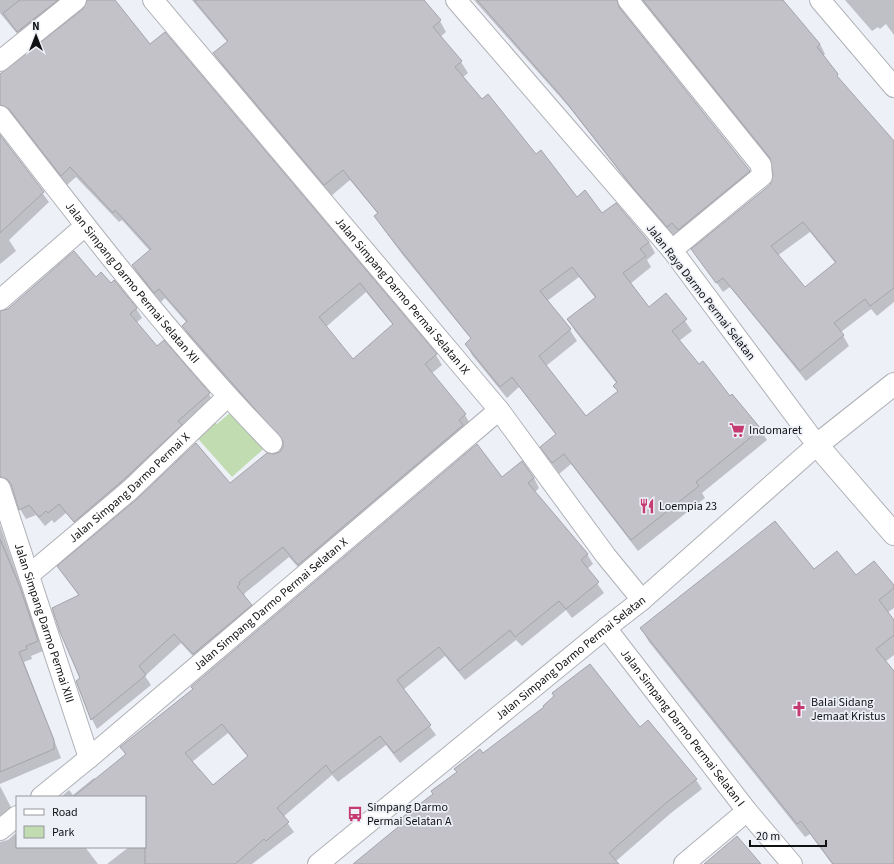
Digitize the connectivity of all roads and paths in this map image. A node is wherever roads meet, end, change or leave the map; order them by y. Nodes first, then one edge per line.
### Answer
1 (76, 0) edge
2 (153, 0) edge
3 (456, 0) edge
4 (628, 0) edge
5 (820, 0) edge
6 (0, 61) edge
7 (894, 87) edge
8 (0, 116) edge
9 (84, 226) junction
10 (672, 250) junction
11 (0, 300) edge
12 (894, 384) edge
13 (227, 397) junction
14 (499, 410) junction
15 (272, 443) dead end
16 (817, 446) junction
17 (0, 488) edge
18 (894, 534) edge
19 (29, 575) junction
20 (642, 600) junction
21 (606, 628) junction
22 (89, 758) junction
23 (42, 796) edge
24 (747, 811) junction
25 (16, 817) edge
26 (0, 830) edge
27 (318, 864) edge
28 (684, 864) edge
29 (792, 864) edge

1 - 6 street
2 - 14 street, Jalan Simpang Darmo Permai Selatan IX
3 - 10 street, Jalan Raya Darmo Permai Selatan
4 - 10 street
5 - 7 street
8 - 9 street, Jalan Simpang Darmo Permai Selatan XII
9 - 11 street
9 - 13 street, Jalan Simpang Darmo Permai Selatan XII
10 - 16 street, Jalan Raya Darmo Permai Selatan
12 - 16 street
13 - 15 street, Jalan Simpang Darmo Permai Selatan XII
13 - 19 street, Jalan Simpang Darmo Permai X
14 - 20 street, Jalan Simpang Darmo Permai Selatan IX
14 - 22 street, Jalan Simpang Darmo Permai Selatan X
16 - 18 street, Jalan Raya Darmo Permai Selatan
16 - 20 street, Jalan Simpang Darmo Permai Selatan
17 - 19 street, Jalan Simpang Darmo Permai XIII
19 - 22 street, Jalan Simpang Darmo Permai XIII
20 - 21 street, Jalan Simpang Darmo Permai Selatan
21 - 24 street, Jalan Simpang Darmo Permai Selatan I
21 - 27 street, Jalan Simpang Darmo Permai Selatan
22 - 23 street, Jalan Simpang Darmo Permai Selatan X
24 - 28 street
24 - 29 street, Jalan Simpang Darmo Permai Selatan I
25 - 26 street

